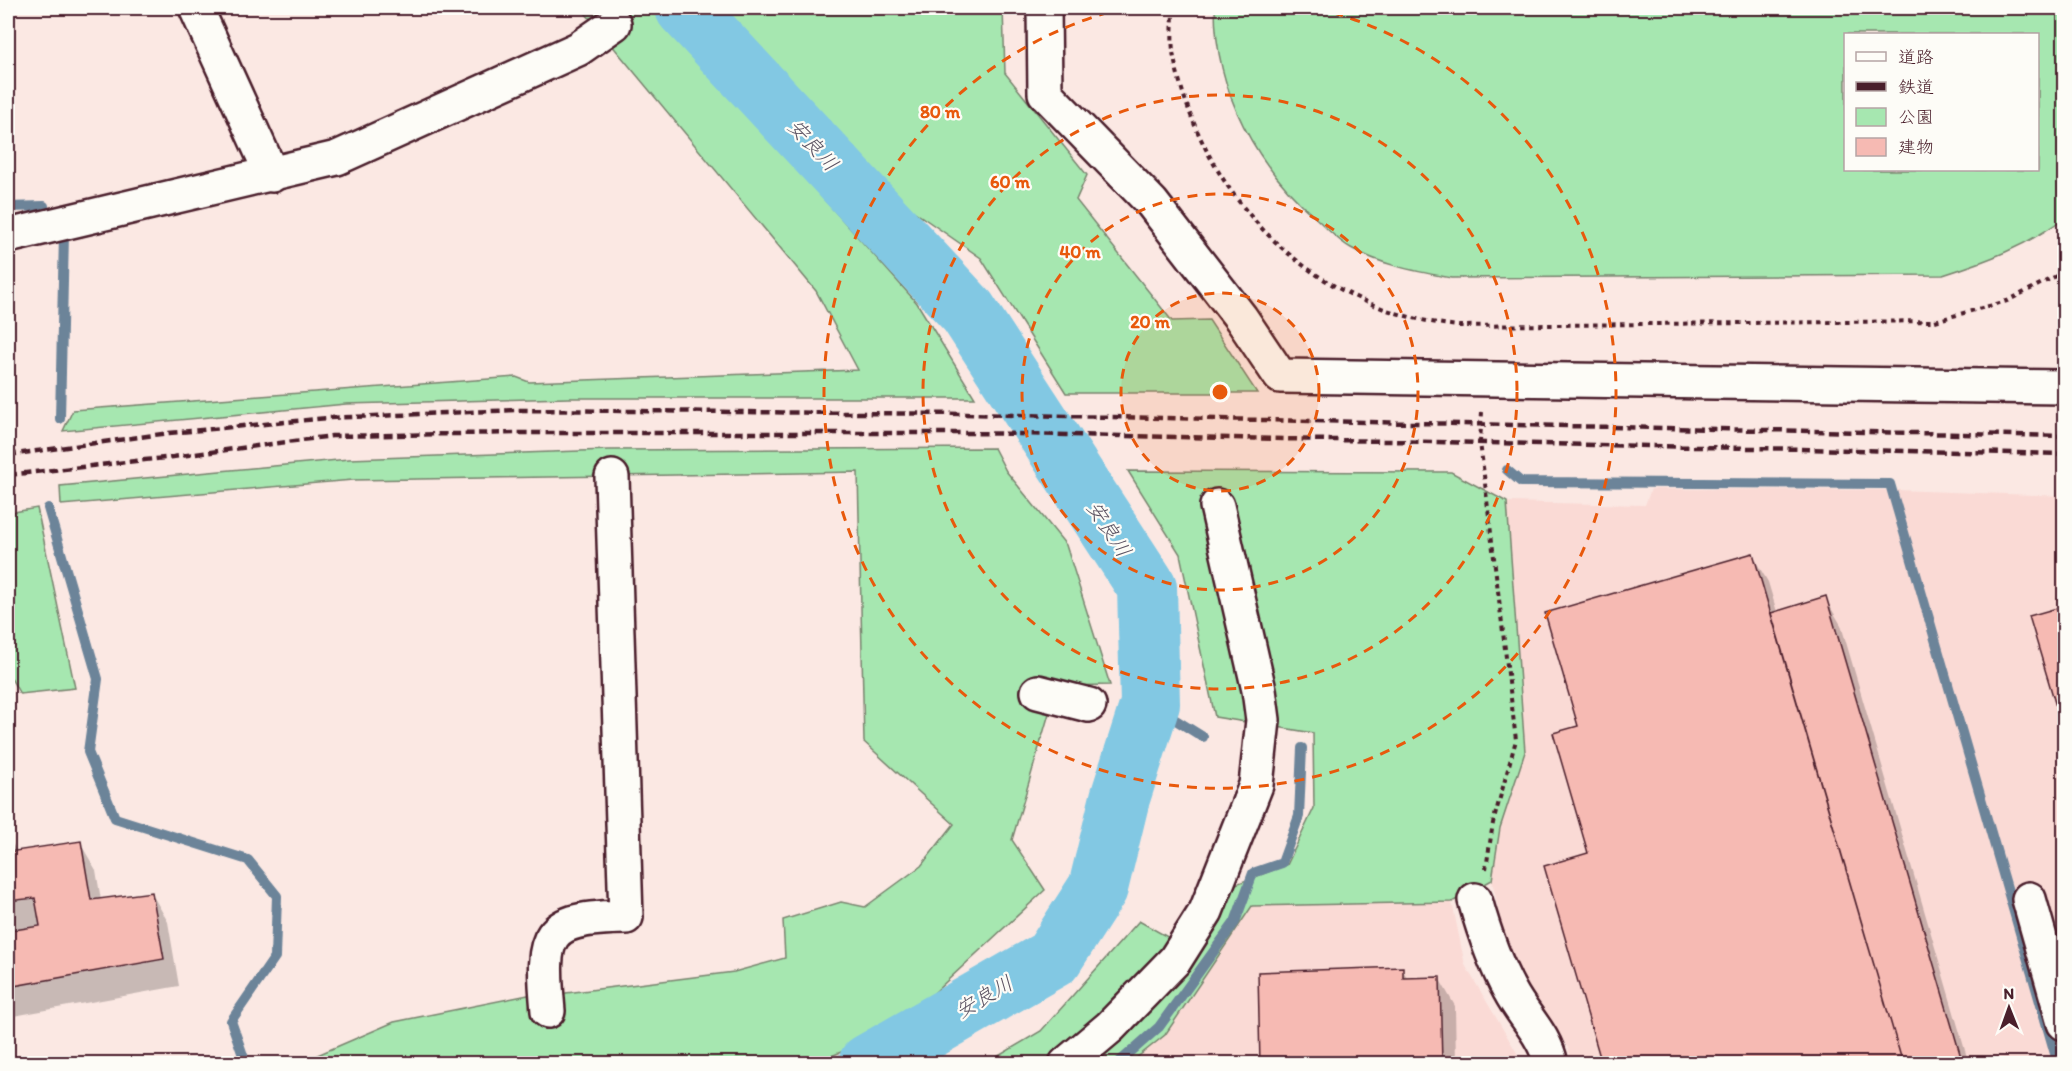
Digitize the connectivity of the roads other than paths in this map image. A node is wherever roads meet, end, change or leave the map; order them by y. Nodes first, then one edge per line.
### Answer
1 (196, 8) edge
2 (1044, 8) edge
3 (614, 24) dead end
4 (272, 175) junction
5 (8, 236) edge
6 (2064, 387) edge
7 (612, 477) dead end
8 (1217, 506) dead end
9 (1038, 692) dead end
10 (1089, 705) dead end
11 (2029, 899) dead end
12 (1475, 900) road end
13 (548, 1011) dead end
14 (2064, 1023) edge
15 (1066, 1064) edge
16 (1551, 1064) edge

1 - 4 street
2 - 6 street
3 - 4 street
4 - 5 street
7 - 13 street
8 - 15 street
9 - 10 street
11 - 14 street
12 - 16 street

